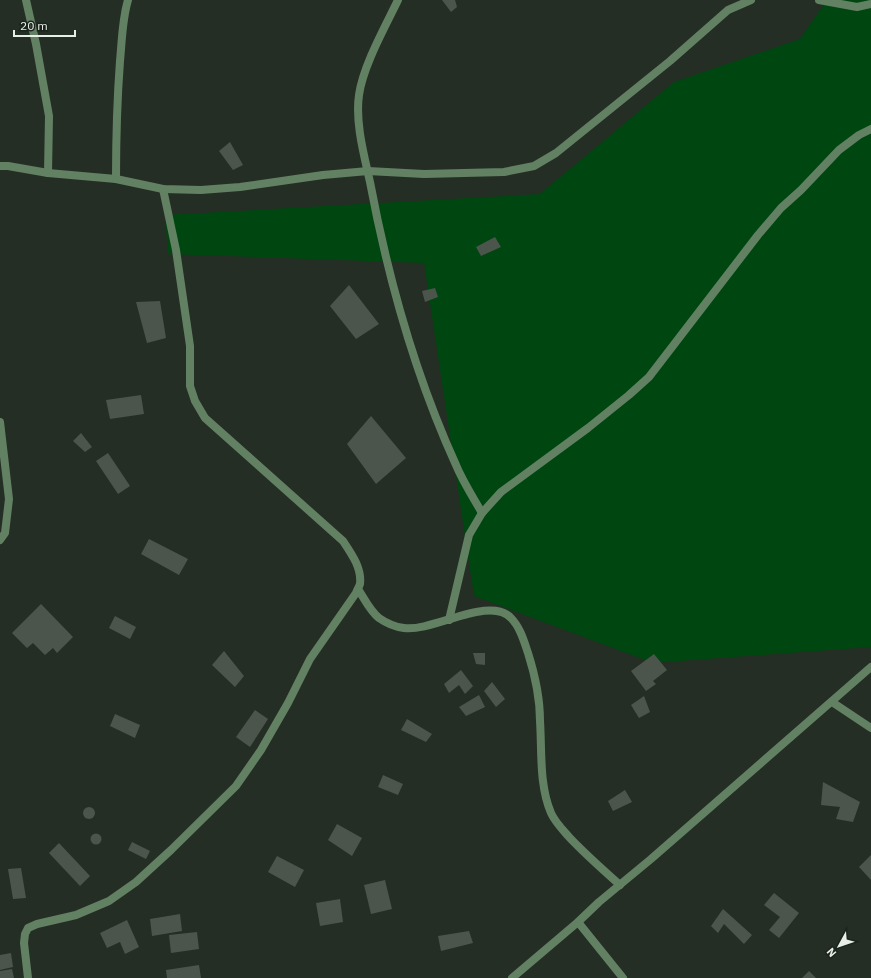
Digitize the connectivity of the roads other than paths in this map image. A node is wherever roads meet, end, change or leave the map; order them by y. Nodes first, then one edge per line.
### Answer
1 (26, 0) edge
2 (128, 0) edge
3 (398, 0) edge
4 (750, 0) edge
5 (819, 0) edge
6 (871, 4) edge
7 (871, 128) edge
8 (0, 166) edge
9 (368, 171) junction
10 (48, 173) junction
11 (116, 179) junction
12 (163, 189) junction
13 (0, 422) edge
14 (482, 513) junction
15 (0, 540) edge
16 (358, 588) junction
17 (449, 620) junction
18 (871, 668) edge
19 (832, 702) junction
20 (871, 728) edge
21 (620, 885) junction
22 (578, 922) junction
23 (28, 978) edge
24 (512, 978) edge
25 (623, 978) edge

1 - 10 street
2 - 11 street
3 - 9 street
4 - 9 street
5 - 6 street
7 - 14 street
8 - 10 street
9 - 12 street
9 - 14 street
10 - 11 street
11 - 12 street
12 - 16 street
13 - 15 street
14 - 17 street
16 - 17 street
16 - 23 street
17 - 21 street
18 - 19 street
19 - 20 street
19 - 21 street
21 - 22 street
22 - 24 street
22 - 25 street

